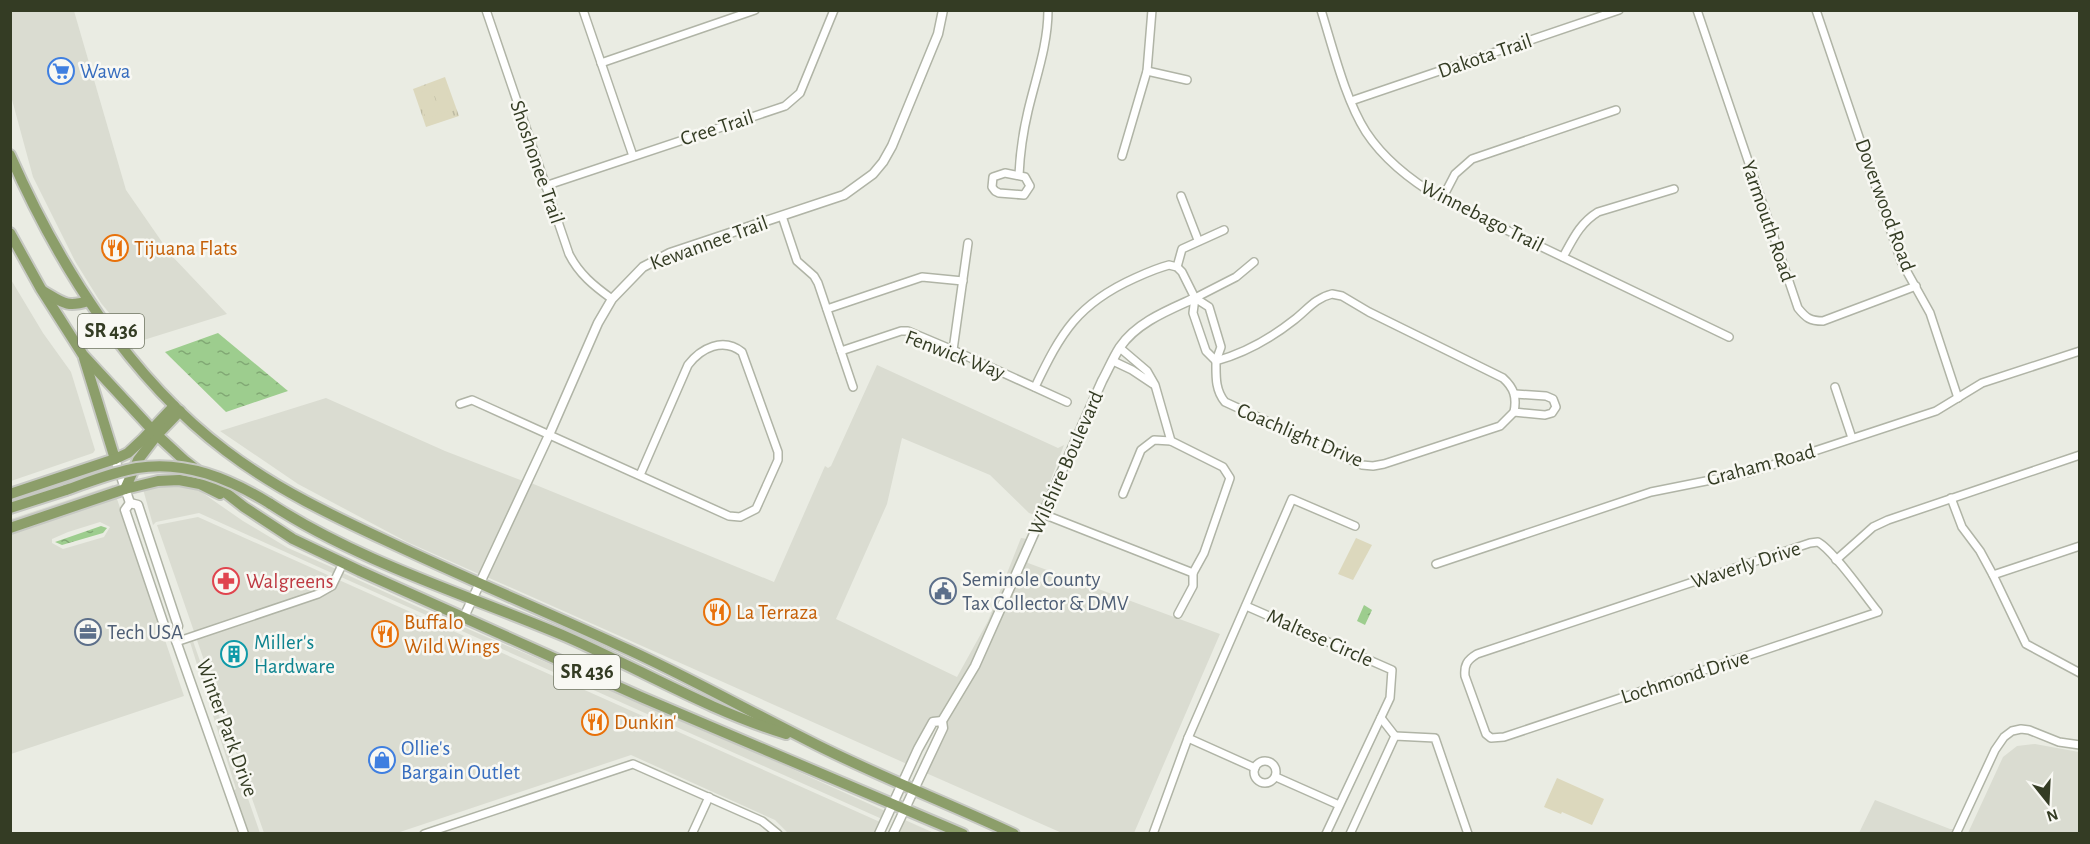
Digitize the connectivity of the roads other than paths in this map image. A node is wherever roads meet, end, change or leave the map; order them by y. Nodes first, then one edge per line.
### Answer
1 (486, 10) edge
2 (584, 10) edge
3 (755, 10) edge
4 (834, 10) edge
5 (943, 10) edge
6 (1048, 10) edge
7 (1152, 10) edge
8 (1321, 10) edge
9 (1619, 10) edge
10 (1697, 10) edge
11 (1816, 10) edge
12 (601, 63) junction
13 (1147, 71) junction
14 (1187, 80) dead end
15 (1351, 101) junction
16 (1616, 110) dead end
17 (10, 155) edge
18 (633, 156) junction
19 (1122, 156) dead end
20 (1019, 175) junction
21 (545, 186) junction
22 (1674, 189) dead end
23 (1180, 196) dead end
24 (1442, 199) junction
25 (782, 216) junction
26 (1224, 230) dead end
27 (10, 233) edge
28 (1198, 240) junction
29 (968, 243) dead end
30 (1563, 257) junction
31 (1254, 262) dead end
32 (1177, 267) junction
33 (963, 281) junction
34 (1916, 286) junction
35 (40, 289) junction
36 (1195, 298) junction
37 (612, 299) junction
38 (88, 300) junction
39 (827, 309) junction
40 (1729, 336) dead end
41 (1120, 348) junction
42 (954, 350) junction
43 (842, 351) junction
44 (2079, 351) edge
45 (83, 355) junction
46 (1113, 361) junction
47 (1216, 362) junction
48 (1155, 385) junction
49 (853, 387) dead end
50 (1035, 387) junction
51 (1835, 387) dead end
52 (1515, 394) junction
53 (1958, 398) junction
54 (1067, 402) dead end
55 (460, 404) dead end
56 (177, 408) junction
57 (1514, 412) junction
58 (155, 432) junction
59 (549, 435) junction
60 (1852, 438) junction
61 (1171, 441) junction
62 (2079, 455) edge
63 (115, 459) junction
64 (640, 475) junction
65 (124, 489) junction
66 (10, 494) edge
67 (1123, 494) dead end
68 (1951, 498) junction
69 (130, 503) junction
70 (244, 507) junction
71 (10, 508) edge
72 (1043, 514) junction
73 (1355, 526) dead end
74 (10, 528) edge
75 (2079, 546) edge
76 (1836, 560) junction
77 (344, 563) junction
78 (1436, 564) dead end
79 (1193, 573) junction
80 (1993, 575) junction
81 (479, 584) junction
82 (472, 600) junction
83 (1246, 606) junction
84 (1878, 612) joint
85 (1178, 614) dead end
86 (464, 617) junction
87 (175, 638) junction
88 (2079, 673) edge
89 (1382, 718) junction
90 (942, 721) junction
91 (1395, 736) junction
92 (1188, 738) junction
93 (1491, 738) joint
94 (810, 741) junction
95 (2079, 746) edge
96 (1255, 768) junction
97 (1276, 777) junction
98 (903, 784) junction
99 (914, 789) junction
100 (710, 797) junction
101 (894, 804) junction
102 (1339, 805) junction
103 (906, 808) junction
104 (1959, 833) edge
105 (244, 834) edge
106 (424, 834) edge
107 (692, 834) edge
108 (778, 834) edge
109 (879, 834) edge
110 (893, 834) edge
111 (963, 834) edge
112 (1014, 834) edge
113 (1153, 834) edge
114 (1326, 834) edge
115 (1350, 834) edge
116 (1468, 834) edge

1 - 21 street, Shoshonee Trail
2 - 12 street
3 - 12 street
4 - 18 street, Cree Trail
5 - 25 street, Kewannee Trail
6 - 20 street
7 - 13 street
8 - 15 street, Winnebago Trail
9 - 15 street, Dakota Trail
10 - 34 street, Yarmouth Road
11 - 34 street, Doverwood Road
12 - 18 street
13 - 14 street
13 - 19 street
15 - 24 street, Winnebago Trail
16 - 24 street
17 - 38 main road, SR 436
18 - 21 street, Cree Trail
20 - 20 street
21 - 37 street, Shoshonee Trail
22 - 30 street
23 - 28 street
24 - 30 street, Winnebago Trail
25 - 37 street, Kewannee Trail
25 - 39 street
26 - 28 street
27 - 35 main road, SR 436
28 - 32 street
29 - 33 street
30 - 40 street, Winnebago Trail
31 - 36 street, Wilshire Boulevard
32 - 36 street
32 - 50 street
33 - 39 street
33 - 42 street
34 - 53 street, Doverwood Road
35 - 38 main road
35 - 45 main road, SR 436
36 - 41 street, Wilshire Boulevard
36 - 47 street, Coachlight Drive
36 - 47 street, Coachlight Drive
37 - 59 street, Kewannee Trail
38 - 56 main road, SR 436
39 - 43 street
41 - 46 street, Wilshire Boulevard
41 - 48 street
42 - 43 street, Fenwick Way
42 - 50 street, Fenwick Way
43 - 49 street
44 - 53 street, Graham Road
45 - 58 main road, SR 436
45 - 63 main road, Winter Park Drive
46 - 48 street
46 - 72 street, Wilshire Boulevard
47 - 52 street
47 - 57 street, Coachlight Drive
48 - 61 street
50 - 54 street, Fenwick Way
51 - 60 street
52 - 57 street
52 - 57 street
53 - 60 street, Graham Road
55 - 59 street
56 - 58 main road
56 - 81 main road, SR 436
58 - 63 main road
58 - 65 main road
58 - 70 main road, SR 436
59 - 64 street
59 - 81 street, Kewannee Trail
60 - 78 street, Graham Road
61 - 67 street
61 - 79 street
62 - 68 street
63 - 65 street, Winter Park Drive
63 - 66 main road
64 - 64 street
65 - 69 street, Winter Park Drive
65 - 70 main road
65 - 74 main road
68 - 76 street
68 - 80 street
69 - 87 street, Winter Park Drive
69 - 87 street, Winter Park Drive
70 - 77 main road, SR 436
71 - 82 main road, bridge
72 - 79 street
72 - 90 street, Wilshire Boulevard
73 - 83 street, Maltese Circle
75 - 80 street
76 - 84 street, Waverly Drive
76 - 93 street, Waverly Drive
77 - 86 main road, SR 436
77 - 87 street
79 - 85 street
80 - 88 street
81 - 82 street, Kewannee Trail
81 - 94 main road, SR 436
82 - 86 street, Kewannee Trail
82 - 94 main road
83 - 89 street, Maltese Circle
83 - 92 street, Maltese Circle
84 - 93 street, Lochmond Drive
86 - 101 main road, SR 436
87 - 105 street, Winter Park Drive
89 - 91 street
89 - 102 street, Maltese Circle
90 - 98 street, Wilshire Boulevard
90 - 99 street, Wilshire Boulevard
91 - 115 street
91 - 116 street
92 - 96 street
92 - 113 street, Maltese Circle
94 - 98 main road, SR 436
95 - 104 street
96 - 97 street
96 - 97 street
97 - 102 street
98 - 99 main road, SR 436
98 - 101 street
99 - 103 street, Wilshire Boulevard
99 - 112 main road, SR 436
100 - 106 street
100 - 107 street
100 - 108 street
101 - 103 main road, SR 436
101 - 109 street
102 - 114 street, Maltese Circle
103 - 110 street, Wilshire Boulevard
103 - 111 main road, SR 436

